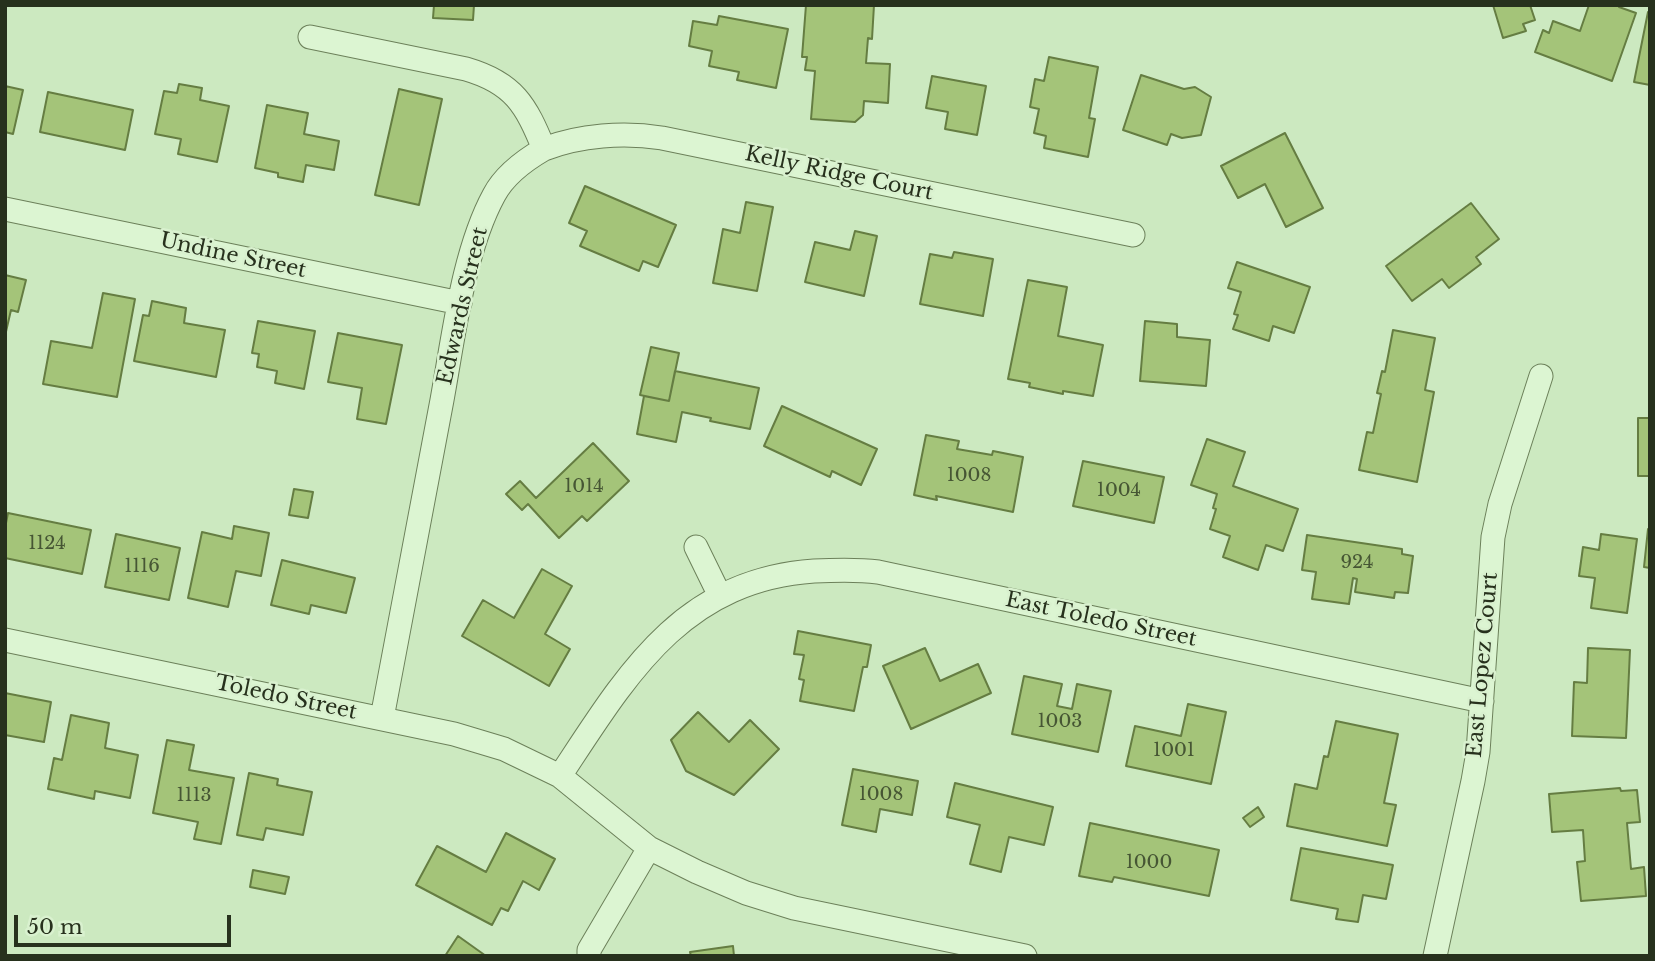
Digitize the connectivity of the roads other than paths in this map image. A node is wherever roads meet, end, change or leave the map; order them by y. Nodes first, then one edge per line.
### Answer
1 (310, 37) dead end
2 (544, 149) junction
3 (5, 209) edge
4 (1133, 235) dead end
5 (460, 303) junction
6 (1541, 376) dead end
7 (696, 547) dead end
8 (720, 596) junction
9 (5, 640) edge
10 (1482, 701) junction
11 (383, 718) junction
12 (560, 776) junction
13 (649, 848) junction
14 (999, 953) edge
15 (589, 956) edge
16 (1025, 956) edge
17 (1435, 956) edge

1 - 2 street
2 - 4 street, Kelly Ridge Court
2 - 5 street, Edwards Street
3 - 5 street, Undine Street
5 - 11 street, Edwards Street
6 - 10 street, East Lopez Court
7 - 8 street
8 - 10 street, East Toledo Street
8 - 12 street, East Toledo Street
9 - 11 street, Toledo Street
10 - 17 street, East Lopez Court
11 - 12 street, Toledo Street
12 - 13 street, Toledo Street
13 - 14 street, Toledo Street
13 - 15 street
14 - 16 street, Toledo Street

